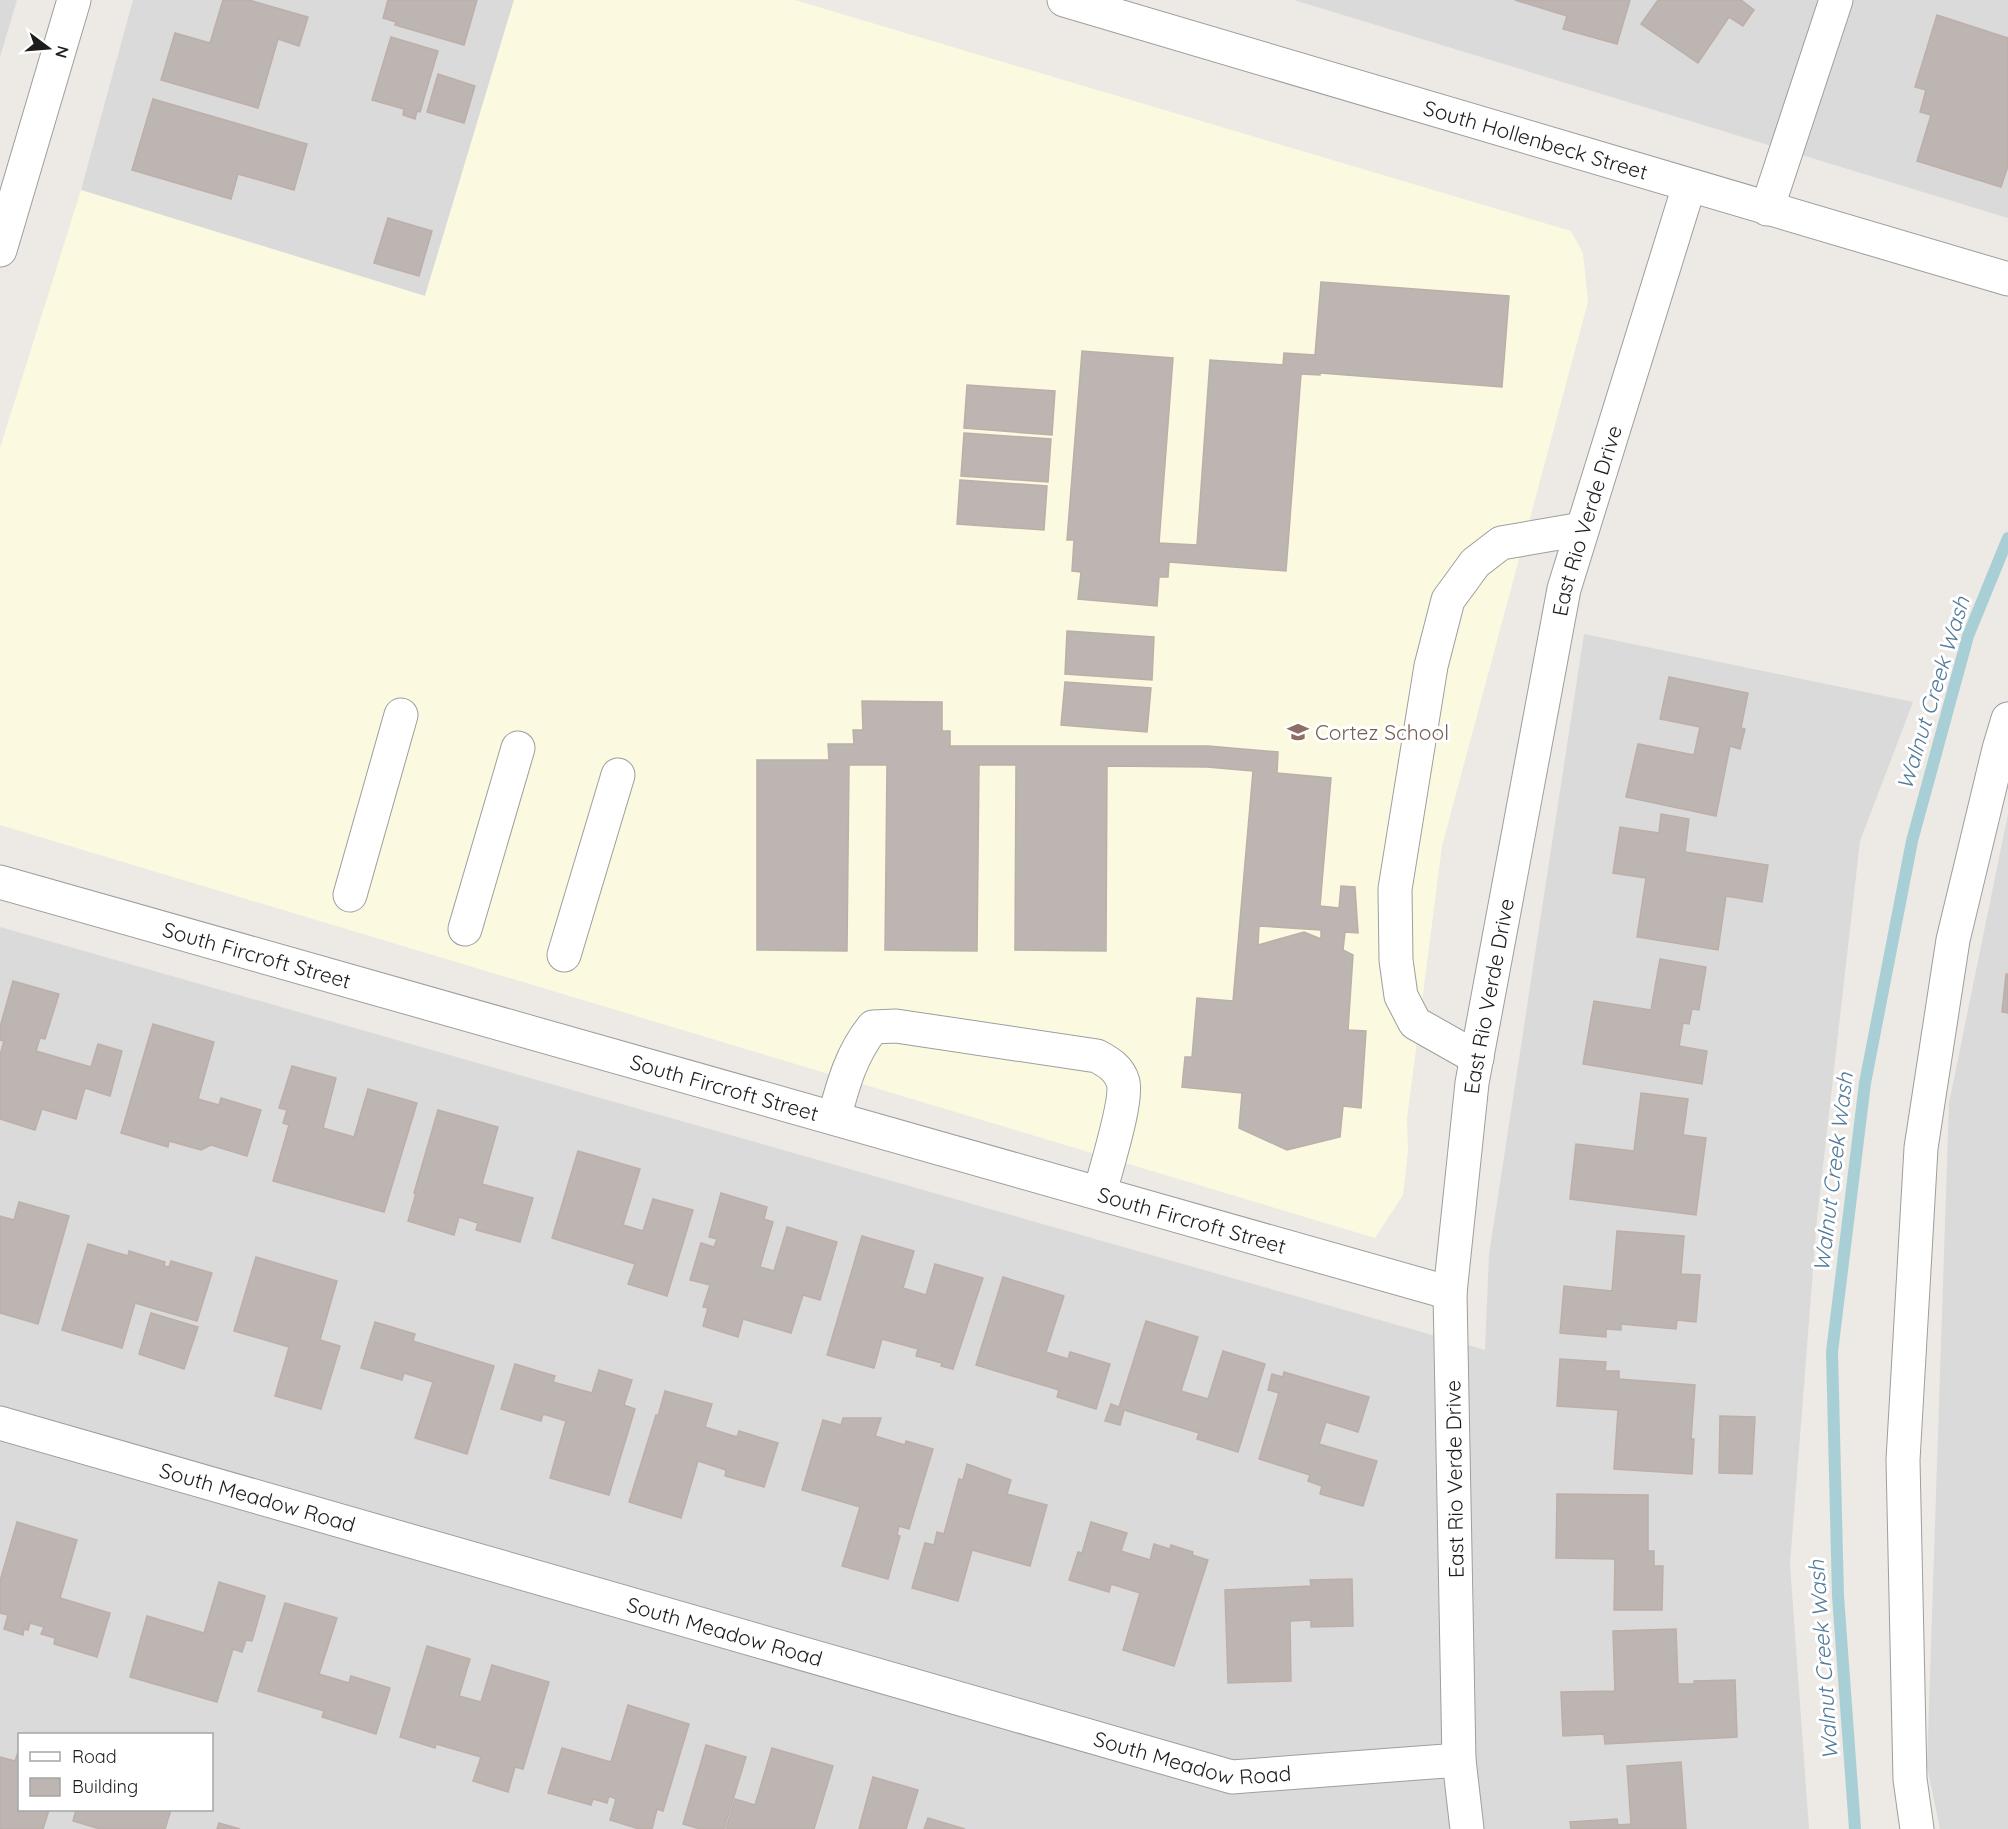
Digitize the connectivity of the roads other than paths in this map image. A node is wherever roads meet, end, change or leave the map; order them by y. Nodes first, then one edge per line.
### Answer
1 (74, 0) edge
2 (1064, 0) edge
3 (1836, 0) edge
4 (1689, 186) junction
5 (1767, 209) junction
6 (0, 250) edge
7 (2008, 279) edge
8 (1582, 529) junction
9 (401, 715) dead end
10 (2008, 719) edge
11 (518, 748) dead end
12 (618, 775) dead end
13 (0, 882) edge
14 (350, 895) dead end
15 (465, 929) dead end
16 (564, 955) dead end
17 (1477, 1058) junction
18 (834, 1118) junction
19 (1100, 1193) junction
20 (1450, 1293) junction
21 (0, 1423) edge
22 (1459, 1760) junction
23 (1467, 1829) edge
24 (1917, 1829) edge

1 - 6 street
2 - 4 street, South Hollenbeck Street
3 - 5 street
4 - 5 street, South Hollenbeck Street
4 - 8 street, East Rio Verde Drive
5 - 7 street, South Hollenbeck Street
8 - 17 street, East Rio Verde Drive
8 - 17 street
9 - 14 street
10 - 24 street
11 - 15 street
12 - 16 street
13 - 18 street, South Fircroft Street
17 - 20 street, East Rio Verde Drive
18 - 19 street, South Fircroft Street
18 - 19 street
19 - 20 street, South Fircroft Street
20 - 22 street, East Rio Verde Drive
21 - 22 street, South Meadow Road
22 - 23 street, East Rio Verde Drive

